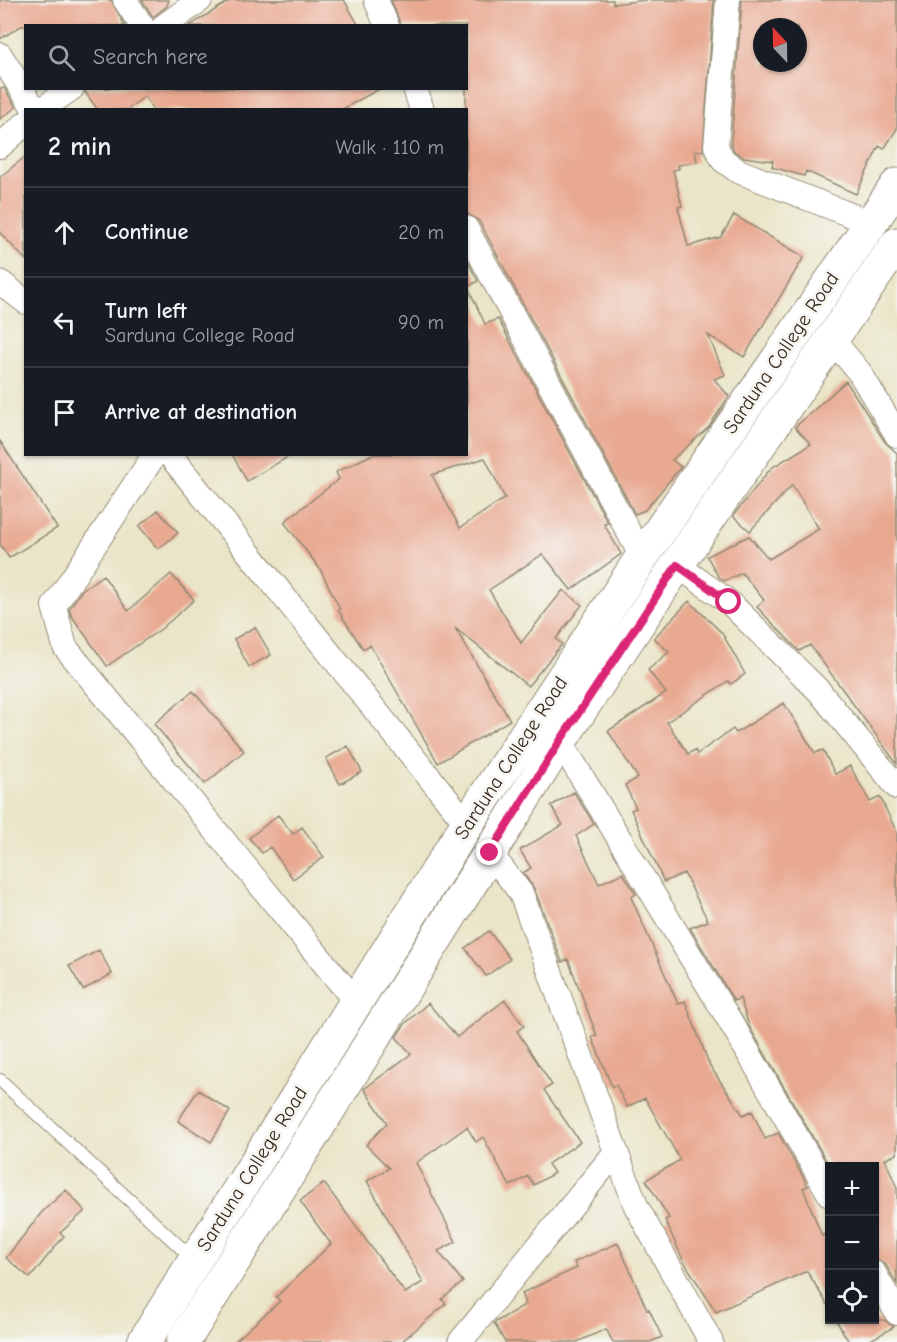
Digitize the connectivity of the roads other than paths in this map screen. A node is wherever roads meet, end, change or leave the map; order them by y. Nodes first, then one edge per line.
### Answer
1 (125, 0) edge
2 (200, 0) edge
3 (376, 0) edge
4 (728, 0) edge
5 (140, 24) edge
6 (167, 24) edge
7 (386, 24) edge
8 (0, 56) edge
9 (69, 90) edge
10 (34, 108) edge
11 (44, 108) edge
12 (24, 125) edge
13 (0, 146) edge
14 (897, 185) edge
15 (871, 223) junction
16 (468, 232) edge
17 (897, 244) edge
18 (0, 282) edge
19 (24, 300) edge
20 (832, 339) junction
21 (749, 401) junction
22 (774, 423) junction
23 (897, 435) edge
24 (154, 456) edge
25 (171, 456) edge
26 (642, 557) junction
27 (677, 565) junction
28 (560, 741) junction
29 (897, 787) edge
30 (467, 824) junction
31 (490, 853) junction
32 (356, 1002) junction
33 (0, 1080) edge
34 (615, 1153) junction
35 (825, 1186) edge
36 (195, 1260) junction
37 (879, 1282) edge
38 (897, 1313) edge
39 (144, 1342) edge
40 (183, 1342) edge
41 (460, 1342) edge
42 (711, 1342) edge

1 - 5 street
2 - 6 street
3 - 7 street
4 - 15 street
8 - 10 street
9 - 11 street
12 - 13 street
14 - 15 street, Sarduna College Road
15 - 21 street, Sarduna College Road
16 - 26 street
17 - 20 street, Sarduna College Road
18 - 19 street
20 - 22 street, Sarduna College Road
20 - 23 street
21 - 22 street
21 - 26 street, Sarduna College Road
22 - 27 street, Sarduna College Road
24 - 32 street
25 - 30 street
26 - 30 street, Sarduna College Road
27 - 28 street, Sarduna College Road
27 - 29 street
28 - 31 street, Sarduna College Road
28 - 35 street
30 - 32 street, Sarduna College Road
31 - 34 street
31 - 40 street, Sarduna College Road
32 - 36 street, Sarduna College Road
33 - 36 lane
34 - 41 street
34 - 42 street
36 - 39 street, Sarduna College Road
37 - 38 street

